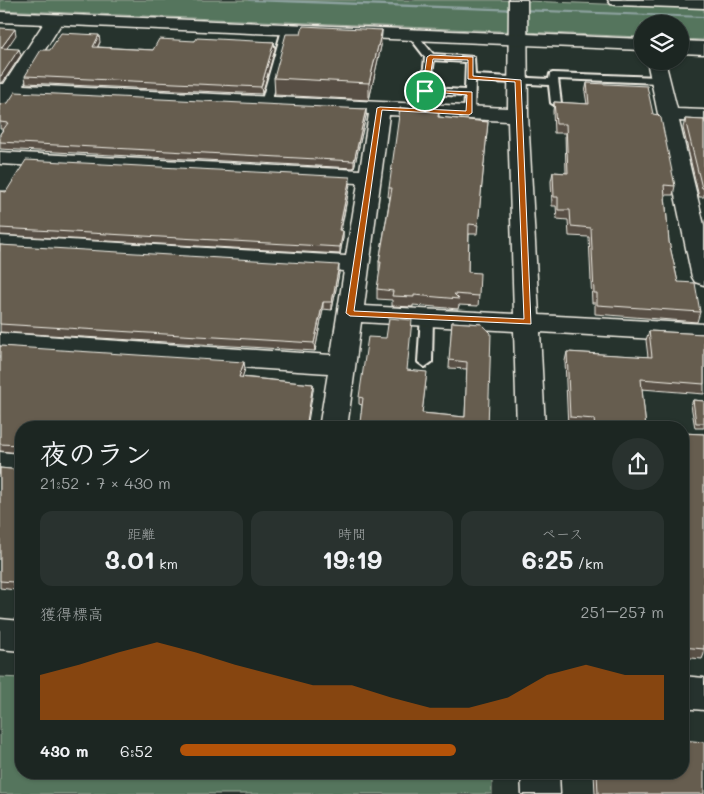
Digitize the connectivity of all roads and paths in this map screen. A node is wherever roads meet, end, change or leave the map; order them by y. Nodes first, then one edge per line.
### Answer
1 (518, 0) edge
2 (617, 0) edge
3 (650, 1) edge
4 (704, 3) edge
5 (0, 16) edge
6 (55, 19) junction
7 (286, 30) junction
8 (413, 35) junction
9 (518, 40) junction
10 (634, 45) edge
11 (689, 47) edge
12 (704, 48) edge
13 (430, 57) junction
14 (657, 71) edge
15 (470, 78) junction
16 (518, 80) junction
17 (554, 82) junction
18 (3, 96) edge
19 (469, 103) junction
20 (556, 103) edge
21 (266, 104) junction
22 (380, 108) junction
23 (666, 114) junction
24 (518, 115) junction
25 (704, 116) edge
26 (0, 158) edge
27 (370, 177) junction
28 (698, 226) edge
29 (0, 244) edge
30 (357, 264) junction
31 (704, 277) edge
32 (350, 313) junction
33 (427, 317) junction
34 (528, 322) junction
35 (704, 333) edge
36 (0, 342) edge
37 (425, 362) dead end
38 (342, 365) junction
39 (334, 421) edge
40 (531, 421) edge
41 (0, 463) edge
42 (15, 464) edge
43 (0, 634) edge
44 (15, 635) edge
45 (689, 693) edge
46 (704, 694) edge
47 (540, 779) edge
48 (541, 794) edge

1 - 9 street
2 - 3 street
3 - 4 street
5 - 6 street
6 - 7 street
6 - 18 street
7 - 8 street
7 - 21 lane
8 - 9 street
8 - 13 lane
9 - 10 street
9 - 16 street
11 - 12 street
13 - 15 lane
13 - 19 lane
14 - 17 lane
14 - 23 street
15 - 16 lane
15 - 19 lane
16 - 17 lane
16 - 24 street
17 - 20 lane
18 - 21 street
19 - 22 street
19 - 24 street
21 - 22 street
22 - 27 street
23 - 25 street
23 - 28 street
24 - 34 street
26 - 27 street
27 - 30 street
28 - 31 street
29 - 30 street
30 - 32 street
32 - 33 street
32 - 38 street
33 - 34 street
33 - 37 lane
34 - 35 street
34 - 40 street
36 - 38 street
38 - 39 street
41 - 42 street
43 - 44 street
45 - 46 street
47 - 48 street

